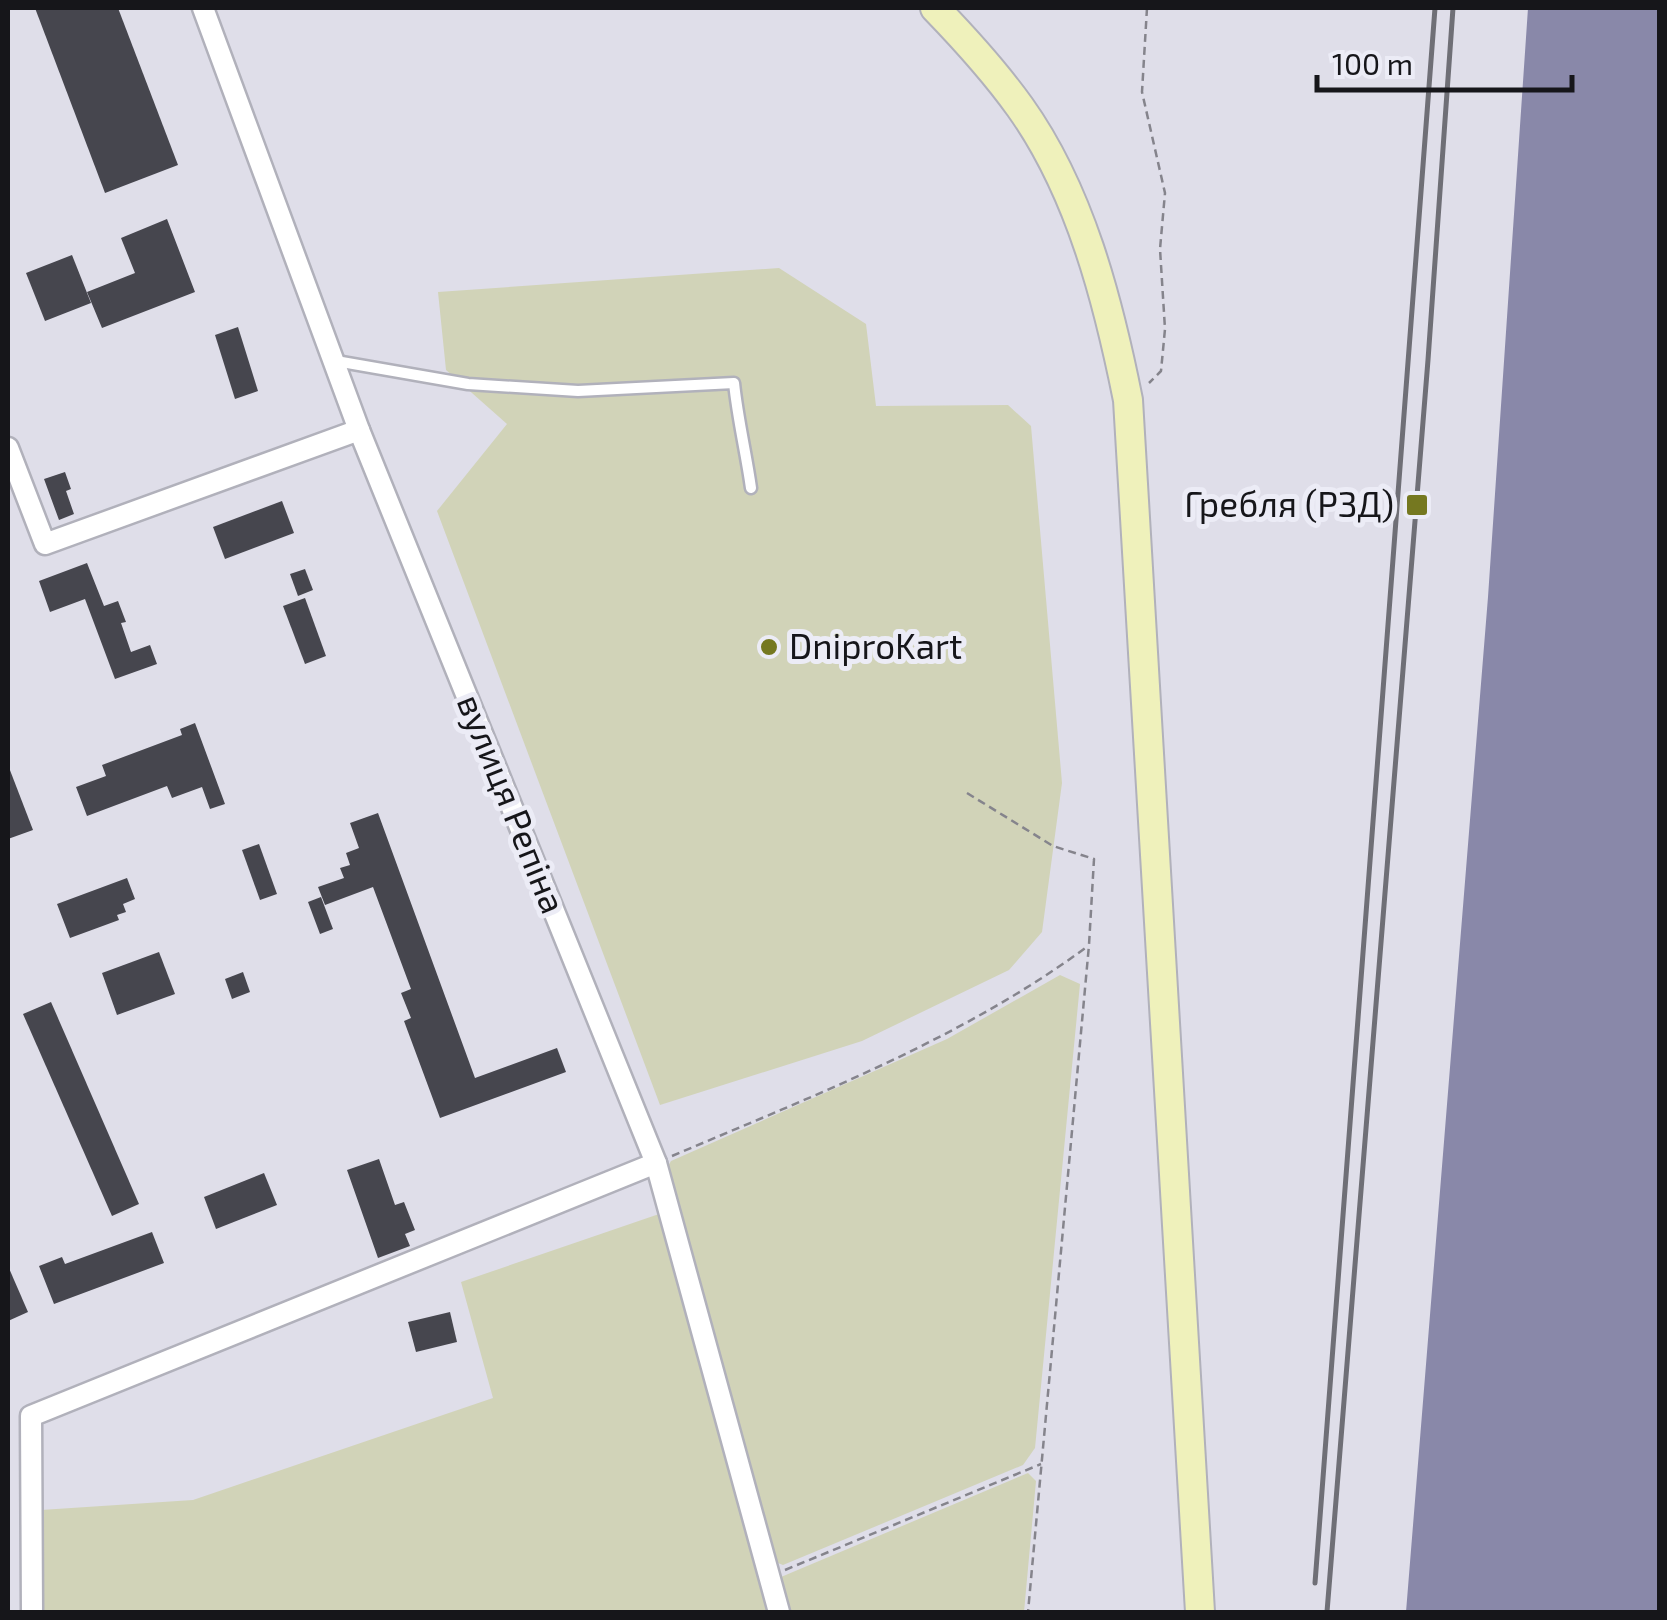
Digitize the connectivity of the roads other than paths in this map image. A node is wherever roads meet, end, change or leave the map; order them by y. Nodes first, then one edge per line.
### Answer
1 (202, 8) edge
2 (935, 8) edge
3 (334, 361) junction
4 (359, 430) junction
5 (8, 448) edge
6 (751, 488) dead end
7 (656, 1163) junction
8 (32, 1612) edge
9 (779, 1612) edge
10 (1200, 1612) edge

1 - 3 street, вулиця Репіна
2 - 10 main road
3 - 4 street, вулиця Репіна
3 - 6 lane
4 - 5 street
4 - 7 street, вулиця Репіна
7 - 8 street
7 - 9 street, вулиця Репіна

